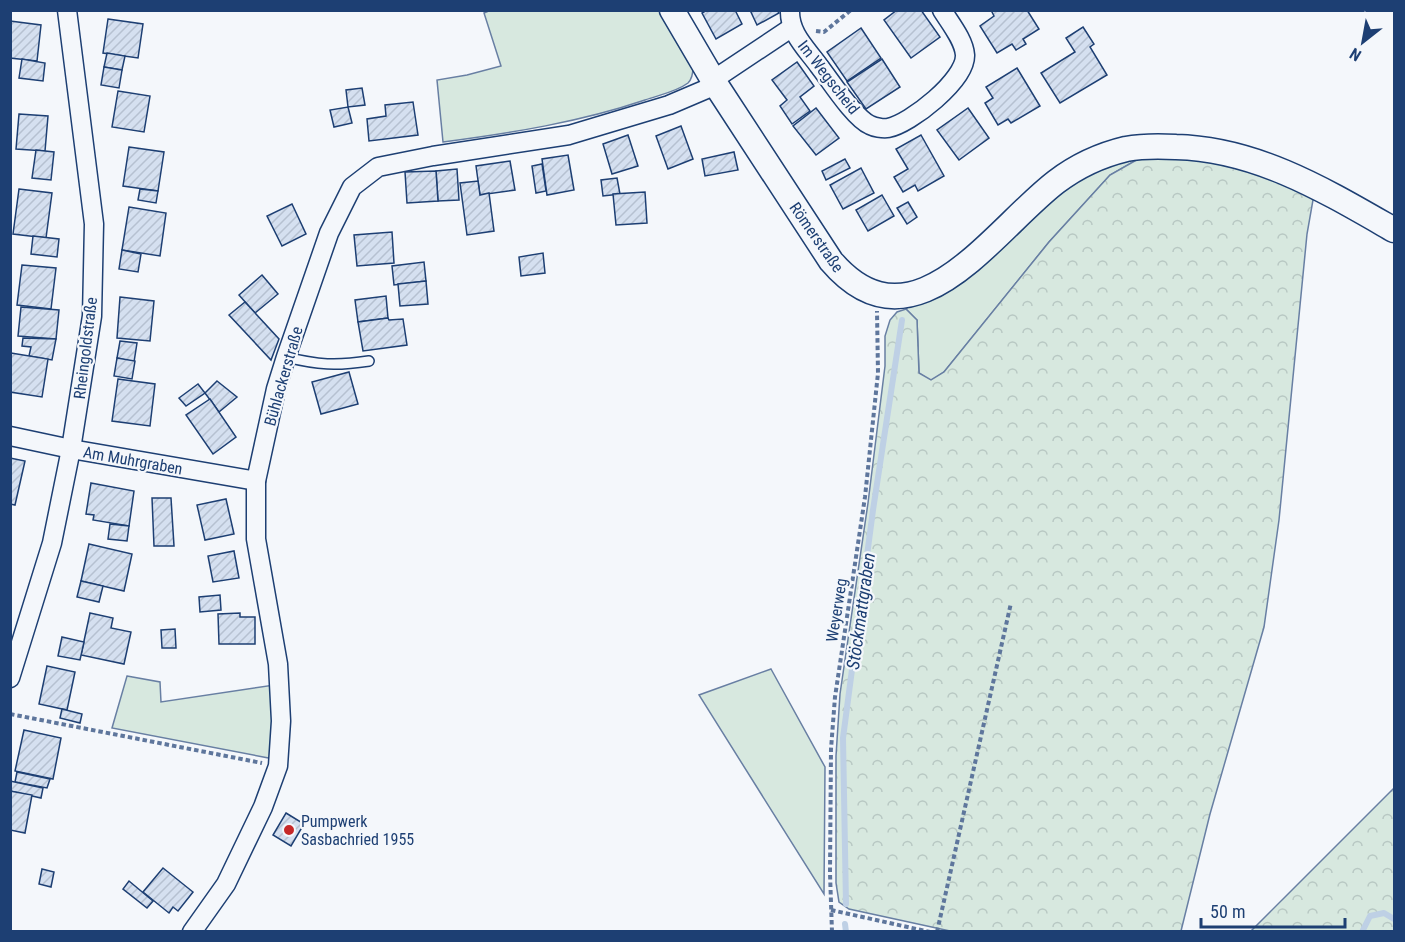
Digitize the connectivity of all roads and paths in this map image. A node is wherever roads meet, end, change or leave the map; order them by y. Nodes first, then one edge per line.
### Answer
1 (67, 10) edge
2 (672, 10) edge
3 (851, 10) edge
4 (942, 10) edge
5 (791, 19) edge
6 (714, 83) junction
7 (1395, 230) edge
8 (878, 294) junction
9 (286, 357) junction
10 (369, 361) dead end
11 (10, 436) edge
12 (71, 449) junction
13 (256, 482) junction
14 (1011, 603) dead end
15 (10, 678) edge
16 (10, 714) edge
17 (278, 766) junction
18 (831, 910) junction
19 (192, 932) edge
20 (832, 932) edge
21 (930, 932) edge
22 (937, 932) edge

1 - 12 street, Rheingoldstraße
2 - 6 street, Römerstraße
3 - 5 path
4 - 5 street, Im Wegscheid
5 - 6 street, Im Wegscheid
6 - 8 street, Römerstraße
6 - 9 street, Bühlackerstraße
7 - 8 street, Römerstraße
8 - 18 path, Weyerweg
9 - 10 lane
9 - 13 street, Bühlackerstraße
11 - 12 street, Am Muhrgraben
12 - 13 street, Am Muhrgraben
12 - 15 street, Rheingoldstraße
13 - 17 street, Bühlackerstraße
14 - 22 path
16 - 17 path
17 - 19 street, Bühlackerstraße
18 - 20 path, Weyerweg
18 - 21 path

